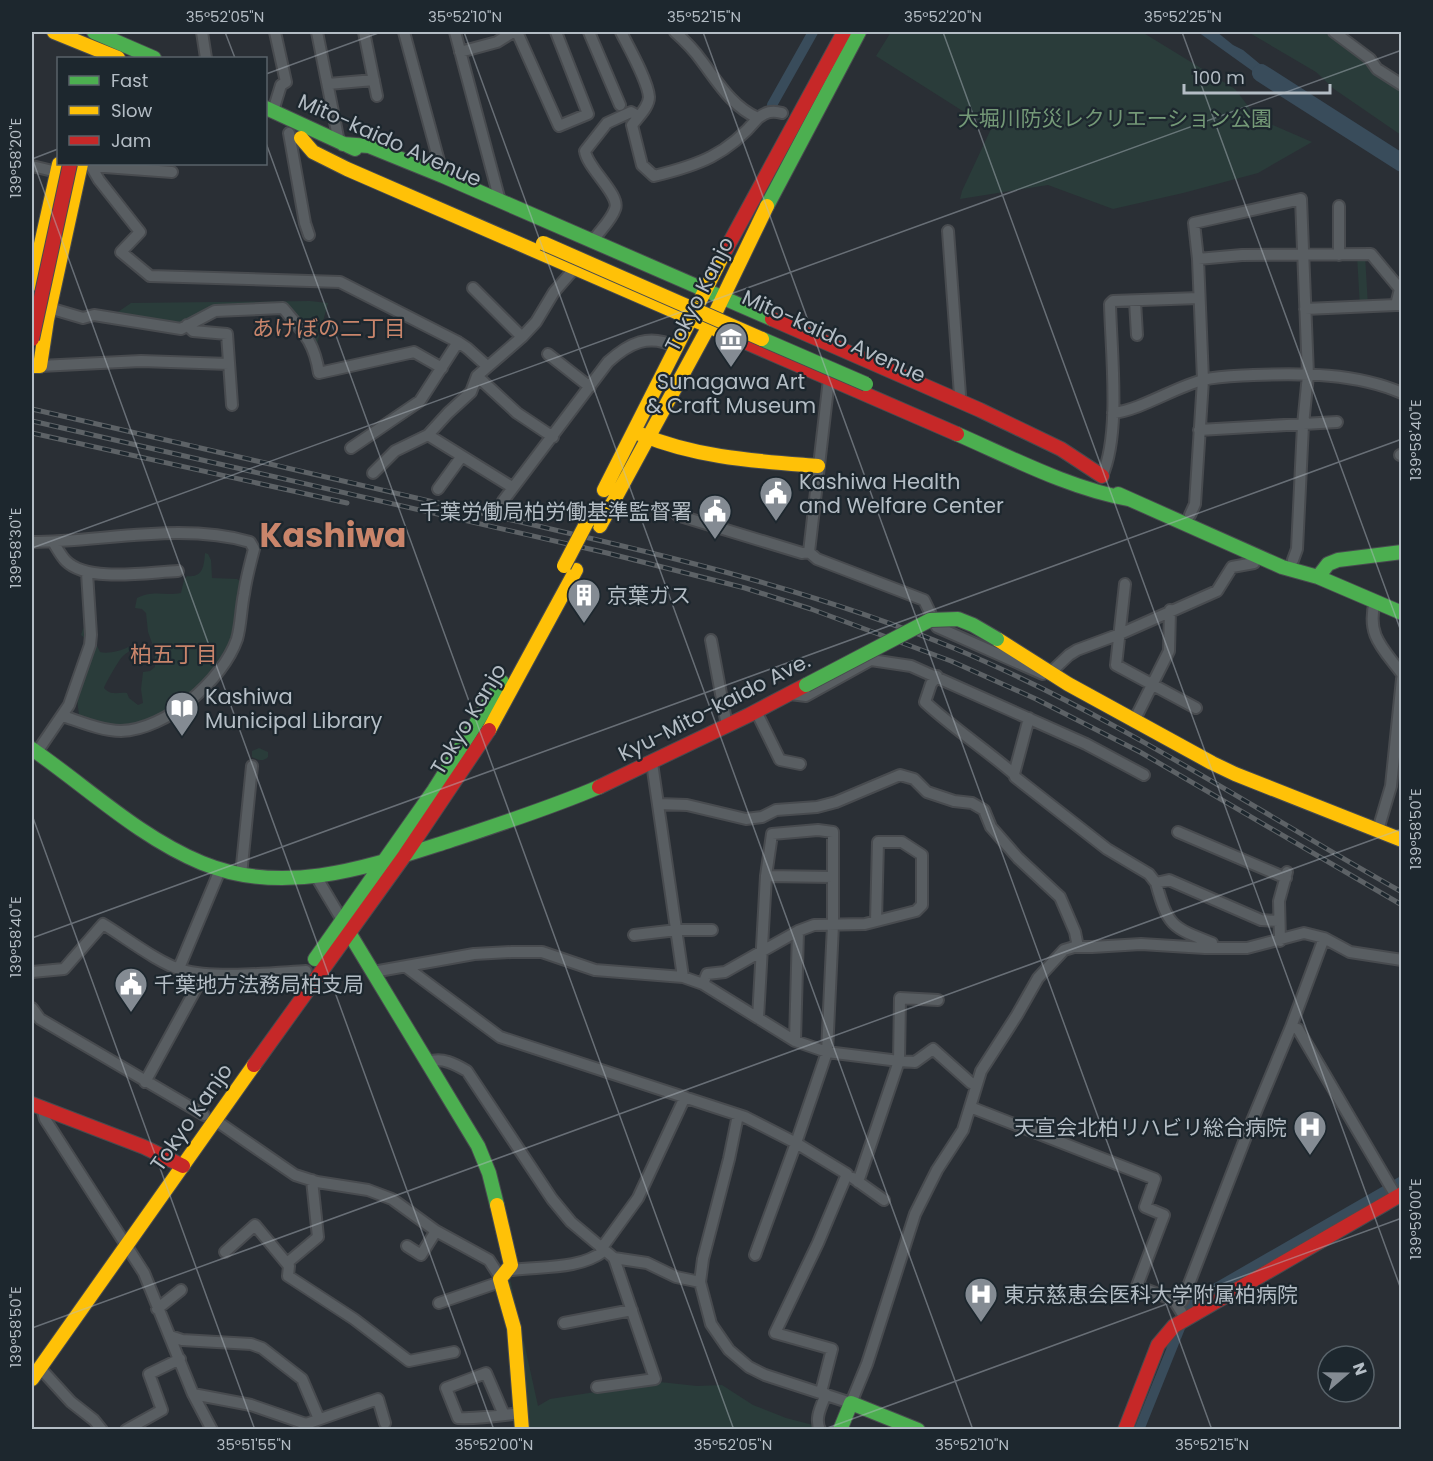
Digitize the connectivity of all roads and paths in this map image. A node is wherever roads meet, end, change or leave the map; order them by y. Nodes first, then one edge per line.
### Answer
1 (54, 32) edge
2 (99, 32) edge
3 (202, 32) edge
4 (275, 32) edge
5 (317, 32) edge
6 (364, 32) edge
7 (404, 32) edge
8 (455, 32) edge
9 (515, 32) edge
10 (556, 32) edge
11 (589, 32) edge
12 (621, 32) edge
13 (675, 32) edge
14 (844, 32) edge
15 (859, 32) edge
16 (1334, 32) edge
17 (460, 52) junction
18 (95, 54) edge
19 (112, 57) edge
20 (152, 57) edge
21 (206, 57) edge
22 (374, 80) junction
23 (328, 84) junction
24 (1401, 85) edge
25 (377, 96) dead end
26 (620, 105) dead end
27 (782, 113) dead end
28 (268, 114) edge
29 (638, 116) junction
30 (758, 118) junction
31 (295, 135) junction
32 (341, 143) junction
33 (70, 165) edge
34 (85, 165) edge
35 (86, 165) edge
36 (96, 165) edge
37 (32, 166) edge
38 (58, 168) edge
39 (172, 172) dead end
40 (443, 176) junction
41 (500, 201) junction
42 (1339, 206) dead end
43 (948, 231) dead end
44 (309, 235) dead end
45 (545, 238) junction
46 (593, 241) junction
47 (1302, 255) junction
48 (1339, 255) junction
49 (1198, 259) junction
50 (575, 268) junction
51 (32, 284) edge
52 (473, 288) dead end
53 (705, 290) junction
54 (1199, 297) junction
55 (722, 298) junction
56 (1135, 301) junction
57 (1399, 305) edge
58 (1305, 309) junction
59 (48, 314) junction
60 (32, 318) edge
61 (691, 318) junction
62 (187, 325) junction
63 (708, 326) junction
64 (1137, 335) dead end
65 (522, 337) junction
66 (32, 339) edge
67 (458, 342) junction
68 (676, 347) junction
69 (548, 354) dead end
70 (229, 364) junction
71 (36, 366) edge
72 (487, 366) junction
73 (442, 368) junction
74 (1308, 375) junction
75 (477, 376) junction
76 (829, 379) junction
77 (868, 379) junction
78 (1203, 380) junction
79 (590, 387) junction
80 (1401, 393) edge
81 (958, 400) junction
82 (232, 405) dead end
83 (1113, 413) junction
84 (1337, 422) dead end
85 (1303, 425) junction
86 (1199, 430) junction
87 (635, 431) junction
88 (428, 435) junction
89 (553, 437) junction
90 (648, 438) junction
91 (351, 448) dead end
92 (462, 456) junction
93 (818, 466) junction
94 (373, 473) dead end
95 (1102, 476) junction
96 (512, 487) junction
97 (438, 489) dead end
98 (1129, 499) junction
99 (503, 501) dead end
100 (676, 515) dead end
101 (1190, 515) junction
102 (593, 524) junction
103 (32, 542) edge
104 (53, 542) junction
105 (808, 552) junction
106 (1401, 552) edge
107 (1257, 556) junction
108 (1293, 560) junction
109 (570, 568) junction
110 (178, 571) dead end
111 (87, 573) junction
112 (1318, 577) junction
113 (1125, 585) dead end
114 (1375, 602) junction
115 (1170, 610) junction
116 (1401, 613) edge
117 (1120, 634) junction
118 (711, 640) dead end
119 (1051, 672) junction
120 (1401, 674) edge
121 (937, 676) junction
122 (1401, 679) edge
123 (1068, 684) junction
124 (1153, 685) junction
125 (790, 694) junction
126 (1196, 708) dead end
127 (756, 711) junction
128 (63, 716) junction
129 (1029, 718) junction
130 (1134, 722) junction
131 (727, 726) junction
132 (34, 750) edge
133 (652, 763) junction
134 (800, 764) dead end
135 (252, 766) dead end
136 (1014, 774) junction
137 (1144, 775) dead end
138 (659, 804) junction
139 (1378, 830) junction
140 (1178, 832) dead end
141 (1401, 840) edge
142 (405, 855) junction
143 (384, 861) junction
144 (220, 870) junction
145 (241, 875) junction
146 (766, 876) junction
147 (833, 877) junction
148 (317, 878) junction
149 (1156, 883) junction
150 (342, 920) junction
151 (876, 921) junction
152 (1278, 921) junction
153 (833, 925) junction
154 (677, 930) junction
155 (712, 930) dead end
156 (798, 931) junction
157 (349, 933) junction
158 (634, 934) dead end
159 (1324, 938) junction
160 (1280, 941) junction
161 (1078, 946) junction
162 (1212, 948) junction
163 (763, 950) junction
164 (1401, 960) edge
165 (406, 967) junction
166 (179, 968) junction
167 (306, 971) junction
168 (32, 972) edge
169 (373, 972) junction
170 (204, 974) junction
171 (683, 976) junction
172 (703, 984) junction
173 (938, 1000) dead end
174 (32, 1008) edge
175 (758, 1018) junction
176 (36, 1022) edge
177 (1291, 1027) junction
178 (795, 1041) junction
179 (827, 1052) junction
180 (899, 1061) junction
181 (429, 1062) junction
182 (145, 1082) junction
183 (976, 1084) junction
184 (685, 1097) junction
185 (37, 1106) edge
186 (970, 1107) junction
187 (738, 1115) junction
188 (209, 1117) junction
189 (796, 1143) junction
190 (177, 1163) junction
191 (847, 1174) junction
192 (312, 1180) junction
193 (858, 1182) junction
194 (1399, 1195) edge
195 (884, 1200) dead end
196 (436, 1231) junction
197 (122, 1240) junction
198 (407, 1246) dead end
199 (602, 1250) junction
200 (225, 1252) dead end
201 (755, 1255) dead end
202 (614, 1258) junction
203 (287, 1263) junction
204 (511, 1265) junction
205 (500, 1279) junction
206 (700, 1282) junction
207 (181, 1290) dead end
208 (439, 1303) dead end
209 (1177, 1305) junction
210 (157, 1309) junction
211 (632, 1310) junction
212 (1185, 1318) junction
213 (564, 1323) dead end
214 (170, 1336) junction
215 (454, 1352) dead end
216 (180, 1359) junction
217 (34, 1368) edge
218 (597, 1387) dead end
219 (824, 1393) junction
220 (193, 1394) junction
221 (851, 1403) junction
222 (520, 1413) junction
223 (504, 1415) junction
224 (319, 1419) junction
225 (385, 1423) dead end
226 (102, 1430) edge
227 (126, 1430) edge
228 (212, 1430) edge
229 (522, 1430) edge
230 (820, 1430) edge
231 (840, 1430) edge
232 (918, 1430) edge
233 (1125, 1430) edge

1 - 18 main road
2 - 18 main road
2 - 20 main road
3 - 21 street
4 - 28 street
5 - 23 street
6 - 22 street
7 - 40 street
8 - 17 street
9 - 10 street
9 - 17 street
11 - 26 street
12 - 29 street
13 - 30 street
14 - 53 main road, Tokyo Kanjo
15 - 55 main road, Tokyo Kanjo
16 - 24 street
17 - 41 street
18 - 19 main road
22 - 23 street
22 - 25 street
23 - 32 street
27 - 30 street
28 - 31 main road, Mito-kaido Avenue
28 - 32 main road, Mito-kaido Avenue
29 - 30 street
29 - 46 street
31 - 44 street
31 - 45 main road, Mito-kaido Avenue
31 - 50 main road
32 - 40 main road
32 - 45 main road, Mito-kaido Avenue
33 - 66 main road, bridge
34 - 59 main road
35 - 67 street
36 - 39 street
37 - 38 street
38 - 51 main road
40 - 41 main road
41 - 46 main road
42 - 48 street
43 - 81 street
45 - 77 main road, Mito-kaido Avenue
46 - 53 main road
47 - 48 street
47 - 49 street
47 - 49 street
47 - 58 street
48 - 57 street
49 - 54 street
50 - 61 main road
50 - 65 street
52 - 65 street
53 - 55 main road
53 - 61 main road, Tokyo Kanjo
54 - 56 street
54 - 78 street
55 - 63 main road, Tokyo Kanjo
55 - 81 main road
56 - 64 street
56 - 83 street
57 - 58 street
58 - 74 street
59 - 60 street
59 - 62 street
59 - 71 main road
61 - 63 main road
61 - 68 main road, Tokyo Kanjo
62 - 70 street
62 - 73 street
63 - 76 main road
63 - 90 main road, Tokyo Kanjo
65 - 72 street
67 - 72 street
67 - 73 street
68 - 79 street
68 - 87 main road, Tokyo Kanjo
69 - 79 street
70 - 71 street
70 - 82 street
72 - 75 street
73 - 91 street
74 - 78 street
74 - 80 street
74 - 85 street
75 - 88 street
75 - 89 street
76 - 93 street
76 - 98 main road
77 - 95 main road, Mito-kaido Avenue
77 - 98 main road, Mito-kaido Avenue
78 - 83 street
78 - 86 street
79 - 89 street
81 - 95 main road
83 - 95 street
84 - 85 street
85 - 86 street
85 - 108 street
86 - 101 street
87 - 90 main road
87 - 102 main road, Tokyo Kanjo
88 - 92 street
88 - 94 street
89 - 96 street
90 - 93 main road
90 - 102 main road, Tokyo Kanjo
92 - 96 street
92 - 97 street
93 - 105 street
95 - 101 main road, Mito-kaido Avenue
96 - 99 street
98 - 107 main road, Mito-kaido Avenue
100 - 105 street
101 - 108 main road, Mito-kaido Avenue
102 - 109 main road, Tokyo Kanjo, bridge
103 - 104 street
104 - 111 street
104 - 128 street
105 - 123 street
106 - 112 main road
107 - 112 main road, Mito-kaido Avenue
107 - 115 street
108 - 112 main road, Mito-kaido Avenue
109 - 142 main road, Tokyo Kanjo
109 - 143 main road, Tokyo Kanjo
110 - 111 street
111 - 128 street
112 - 114 main road, Mito-kaido Avenue
113 - 117 street
114 - 116 main road, Mito-kaido Avenue
114 - 120 street
115 - 117 street
115 - 124 street
117 - 119 street
117 - 124 street
118 - 131 street
119 - 123 main road, Kyu-Mito-kaido Ave.
119 - 125 main road, Kyu-Mito-kaido Ave., bridge
121 - 125 street
121 - 129 street
121 - 136 street
122 - 139 street
123 - 130 main road, Kyu-Mito-kaido Ave.
124 - 126 street
124 - 130 street
125 - 127 main road, Kyu-Mito-kaido Ave.
127 - 131 main road, Kyu-Mito-kaido Ave.
127 - 134 street
128 - 132 street
129 - 136 street
129 - 137 street
130 - 139 main road, Kyu-Mito-kaido Ave.
131 - 133 main road, Kyu-Mito-kaido Ave.
132 - 144 main road, Kyu-Mito-kaido Ave.
133 - 138 street
133 - 142 main road, Kyu-Mito-kaido Ave.
135 - 145 street
136 - 149 street
138 - 154 street
138 - 161 street
139 - 141 main road, Kyu-Mito-kaido Ave.
140 - 152 street
142 - 143 main road, Kyu-Mito-kaido Ave.
142 - 157 main road, Tokyo Kanjo
143 - 148 main road, Kyu-Mito-kaido Ave.
143 - 150 main road, Tokyo Kanjo
144 - 145 main road, Kyu-Mito-kaido Ave.
144 - 166 street
145 - 148 main road, Kyu-Mito-kaido Ave.
146 - 147 street
146 - 147 street
146 - 163 street
147 - 153 street
148 - 150 street
149 - 152 street
149 - 162 street
150 - 157 main road
150 - 167 main road, Tokyo Kanjo
151 - 151 street
151 - 153 street
152 - 160 street
153 - 156 street
153 - 179 street
154 - 155 street
154 - 158 street
154 - 171 street
156 - 163 street
156 - 178 street
157 - 169 main road
157 - 188 main road, Tokyo Kanjo
159 - 160 street
159 - 164 street
159 - 177 street
160 - 162 street
161 - 162 street
161 - 183 street
163 - 172 street
163 - 175 street
165 - 169 street
165 - 171 street
165 - 184 street
166 - 168 street
166 - 170 street
167 - 170 street
167 - 188 main road, Tokyo Kanjo
169 - 181 main road
170 - 182 street
171 - 172 street
172 - 175 street
173 - 180 street
174 - 176 street
175 - 178 street
176 - 182 street
177 - 194 street
177 - 209 street
178 - 179 street
179 - 180 street
179 - 189 street
180 - 183 street
180 - 193 street
181 - 199 street
181 - 204 main road
182 - 188 street
183 - 186 street
184 - 187 street
184 - 199 street
185 - 190 main road
185 - 197 street
186 - 209 street
186 - 221 street
187 - 189 street
187 - 206 street
188 - 190 main road, Tokyo Kanjo
188 - 192 street
189 - 191 street
189 - 201 street
190 - 197 main road, Tokyo Kanjo
191 - 193 street
191 - 219 street
192 - 196 street
192 - 203 street
193 - 195 street
194 - 212 main road
196 - 198 street
196 - 205 street
197 - 210 street
197 - 217 main road, Tokyo Kanjo
199 - 202 street
199 - 204 street
200 - 203 street
202 - 206 street
202 - 211 street
203 - 215 street
204 - 205 main road
205 - 208 street
205 - 222 main road
206 - 219 street
207 - 210 street
209 - 212 street
210 - 214 street
211 - 213 street
211 - 218 street
212 - 233 main road
214 - 216 street
214 - 224 street
216 - 220 street
216 - 227 street
217 - 226 street
219 - 221 street
219 - 230 street
220 - 224 street
220 - 228 street
221 - 231 main road
221 - 232 main road
222 - 223 street
222 - 229 main road
223 - 223 street
224 - 225 street

